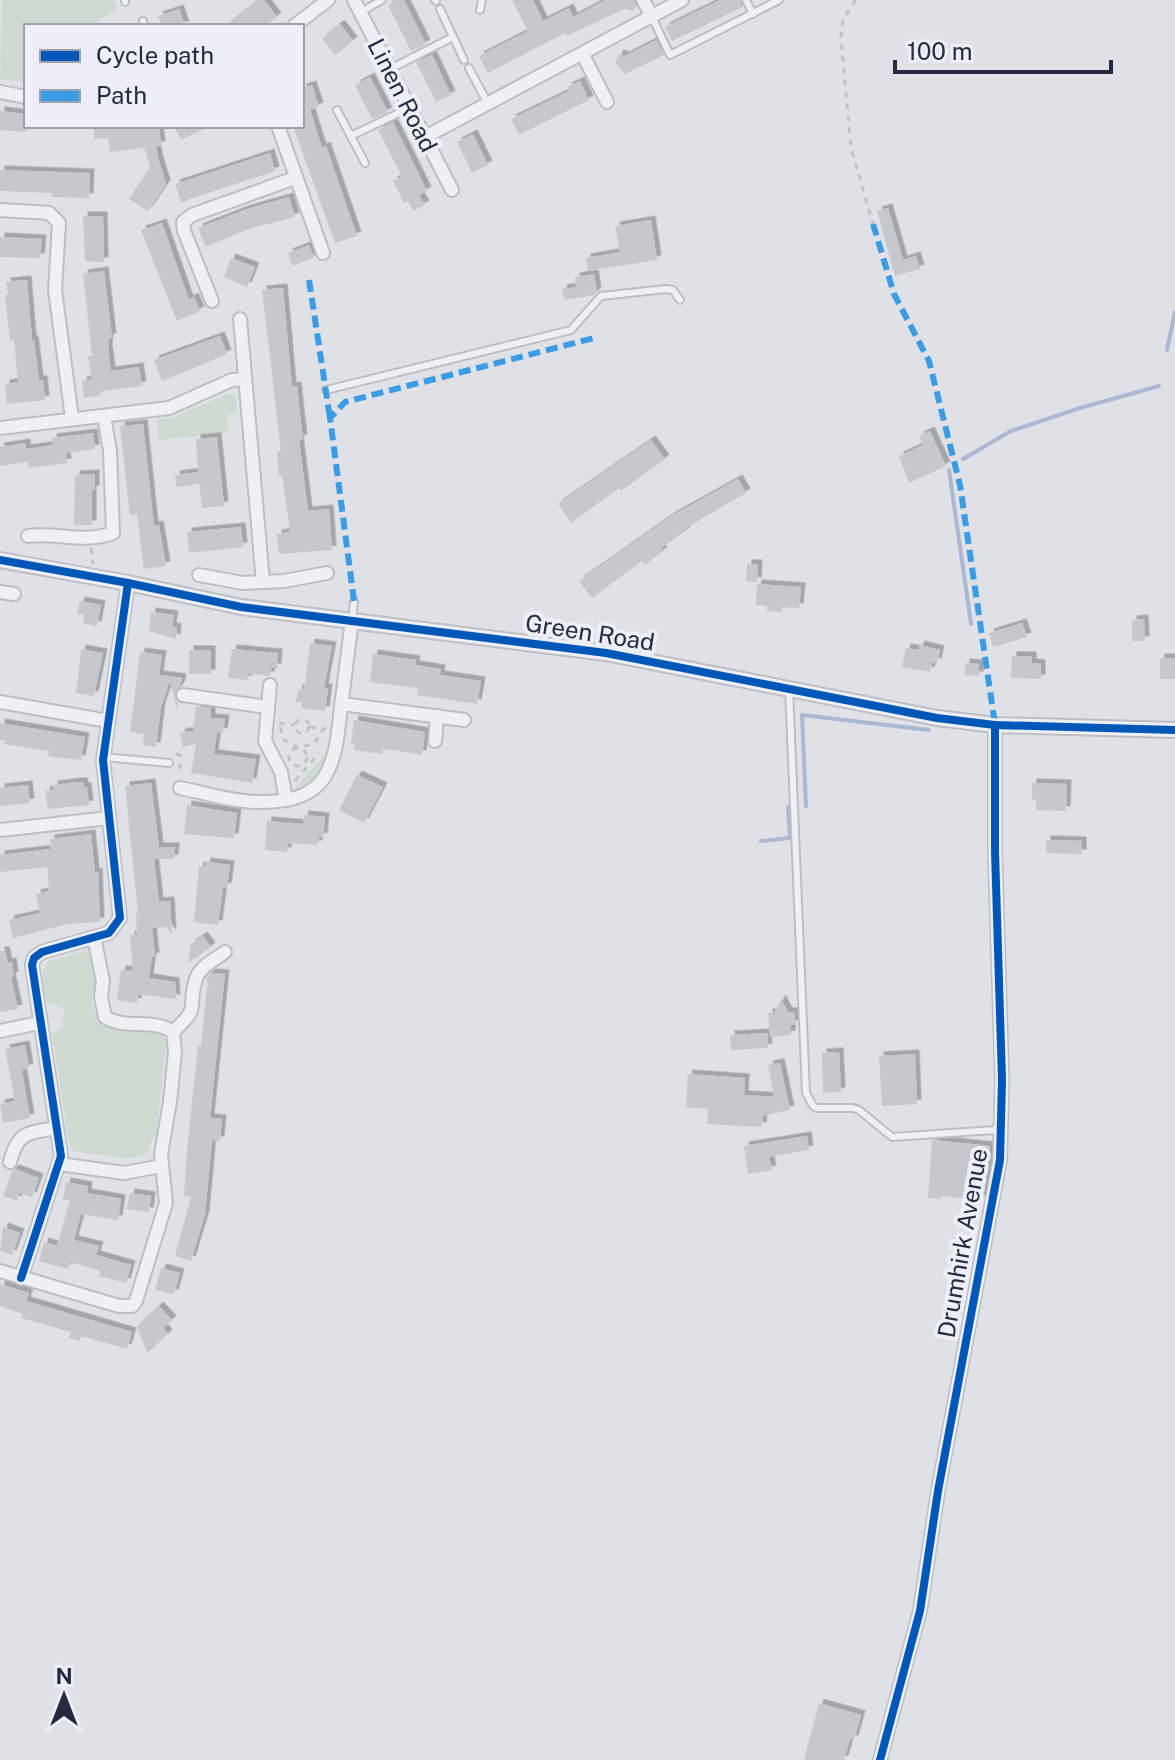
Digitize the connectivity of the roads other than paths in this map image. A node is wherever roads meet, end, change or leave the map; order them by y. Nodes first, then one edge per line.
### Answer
1 (328, 0) edge
2 (354, 0) edge
3 (382, 0) edge
4 (482, 0) edge
5 (643, 0) edge
6 (682, 0) edge
7 (746, 0) edge
8 (779, 0) edge
9 (440, 9) dead end
10 (480, 10) dead end
11 (361, 12) junction
12 (753, 14) junction
13 (651, 15) junction
14 (297, 24) edge
15 (453, 37) junction
16 (583, 55) junction
17 (464, 60) dead end
18 (469, 68) dead end
19 (390, 69) junction
20 (0, 92) edge
21 (24, 97) edge
22 (607, 102) dead end
23 (488, 105) junction
24 (410, 108) junction
25 (337, 110) dead end
26 (279, 128) edge
27 (351, 136) junction
28 (425, 137) junction
29 (365, 163) dead end
30 (295, 178) junction
31 (452, 190) dead end
32 (0, 210) edge
33 (323, 253) dead end
34 (680, 300) dead end
35 (212, 301) dead end
36 (240, 319) dead end
37 (244, 379) junction
38 (326, 390) dead end
39 (104, 416) junction
40 (72, 418) junction
41 (0, 428) edge
42 (28, 536) dead end
43 (0, 560) edge
44 (327, 573) dead end
45 (199, 575) dead end
46 (263, 582) junction
47 (128, 583) junction
48 (0, 592) edge
49 (14, 594) dead end
50 (354, 601) dead end
51 (352, 621) junction
52 (270, 685) dead end
53 (789, 688) junction
54 (183, 695) dead end
55 (0, 702) edge
56 (342, 704) junction
57 (267, 707) junction
58 (437, 716) junction
59 (464, 720) dead end
60 (108, 721) junction
61 (995, 725) junction
62 (1175, 730) edge
63 (435, 741) dead end
64 (103, 757) junction
65 (169, 763) dead end
66 (180, 788) dead end
67 (286, 800) junction
68 (109, 818) junction
69 (0, 830) edge
70 (94, 937) junction
71 (225, 952) dead end
72 (39, 1023) junction
73 (0, 1031) edge
74 (173, 1032) junction
75 (1000, 1119) junction
76 (57, 1128) junction
77 (10, 1162) dead end
78 (59, 1164) junction
79 (161, 1166) junction
80 (0, 1271) edge
81 (21, 1278) junction
82 (880, 1760) edge

1 - 14 street
2 - 11 street, Linen Road
3 - 11 lane
4 - 10 lane
5 - 13 street
6 - 13 street
7 - 12 lane
8 - 12 lane
9 - 15 lane
11 - 19 street, Linen Road
12 - 13 lane
13 - 16 street
15 - 17 lane
15 - 19 lane
16 - 22 street
16 - 23 street
18 - 23 lane
19 - 24 street, Linen Road
20 - 21 street
23 - 28 street
24 - 27 lane
24 - 28 street, Linen Road
25 - 27 lane
26 - 30 street
27 - 29 lane
28 - 31 street, Linen Road
30 - 33 street
30 - 35 street
32 - 40 street
34 - 38 lane
36 - 37 street
37 - 39 street
37 - 46 street
39 - 40 street
39 - 42 street
40 - 41 street
43 - 47 street, Green Road
44 - 46 street
45 - 46 street
47 - 51 street, Green Road
47 - 60 street
48 - 49 street
50 - 51 lane
51 - 53 street, Green Road
51 - 56 street
52 - 57 street
53 - 61 street, Green Road
53 - 75 lane
54 - 57 street
55 - 60 street
56 - 58 street
56 - 67 street
57 - 67 street
58 - 59 street
58 - 63 street
60 - 64 street
61 - 62 street, Green Road
61 - 75 street, Drumhirk Avenue
64 - 65 lane
64 - 68 street
66 - 67 street
68 - 69 street
68 - 70 street
70 - 72 street
70 - 74 street
71 - 74 street
72 - 73 street
72 - 76 street
74 - 79 street
75 - 82 street, Drumhirk Avenue
76 - 77 street
76 - 78 street
78 - 79 street
78 - 81 street
79 - 81 street
80 - 81 street

